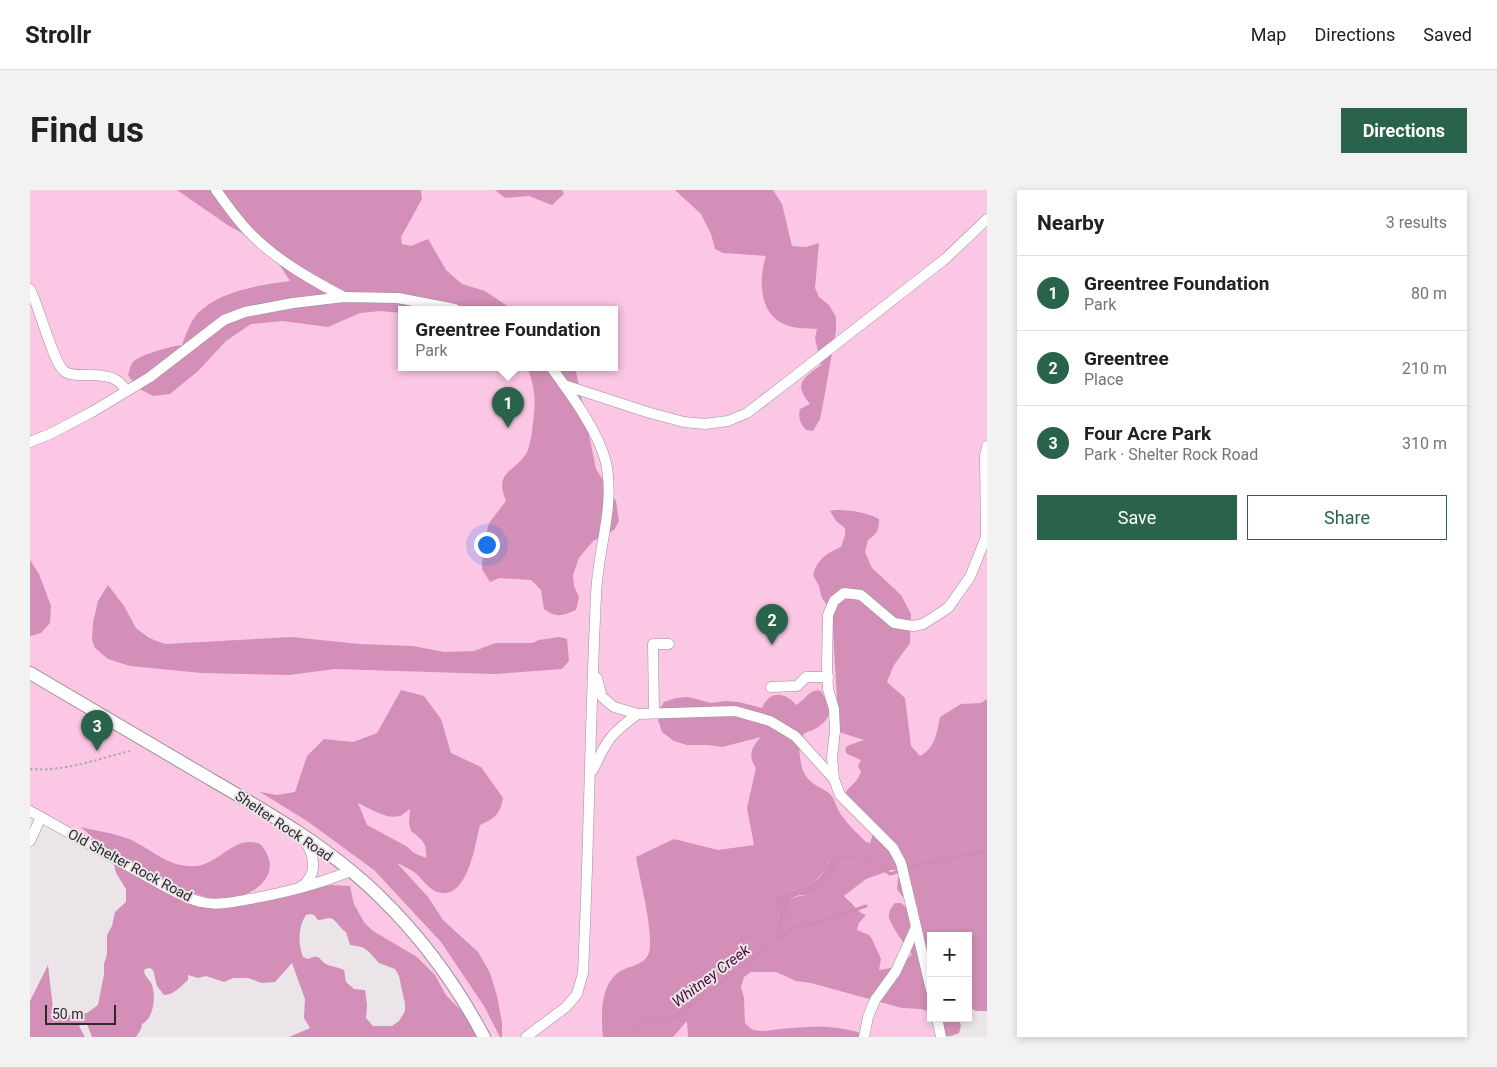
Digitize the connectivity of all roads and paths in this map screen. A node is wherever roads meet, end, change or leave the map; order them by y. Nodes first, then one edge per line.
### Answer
1 (216, 190) edge
2 (985, 225) edge
3 (30, 290) edge
4 (344, 297) junction
5 (439, 306) edge
6 (554, 371) edge
7 (564, 385) junction
8 (127, 391) junction
9 (30, 442) edge
10 (987, 446) edge
11 (669, 644) dead end
12 (594, 665) junction
13 (30, 674) edge
14 (828, 677) junction
15 (771, 687) dead end
16 (654, 713) junction
17 (638, 714) junction
18 (130, 751) dead end
19 (30, 769) edge
20 (590, 776) junction
21 (834, 779) junction
22 (30, 811) edge
23 (41, 817) junction
24 (295, 830) junction
25 (30, 841) edge
26 (350, 871) junction
27 (291, 892) junction
28 (916, 927) junction
29 (928, 977) edge
30 (937, 1022) edge
31 (484, 1037) edge
32 (526, 1037) edge
33 (864, 1037) edge
34 (941, 1037) edge

1 - 4 street
2 - 7 street
3 - 8 street
4 - 5 street
4 - 8 street
6 - 7 street
7 - 12 street
8 - 9 street
10 - 14 street
11 - 16 street
12 - 17 street
12 - 20 street
13 - 24 main road, Shelter Rock Road
14 - 15 street
14 - 21 street
16 - 17 street
16 - 21 street
17 - 20 street
18 - 19 path
20 - 32 street
21 - 28 street
22 - 23 street, Old Shelter Rock Road
23 - 25 street
23 - 27 street, Old Shelter Rock Road
24 - 26 main road, Shelter Rock Road
24 - 27 street
26 - 27 street, Old Shelter Rock Road
26 - 31 main road, Shelter Rock Road
28 - 29 street
28 - 33 street
30 - 34 street

